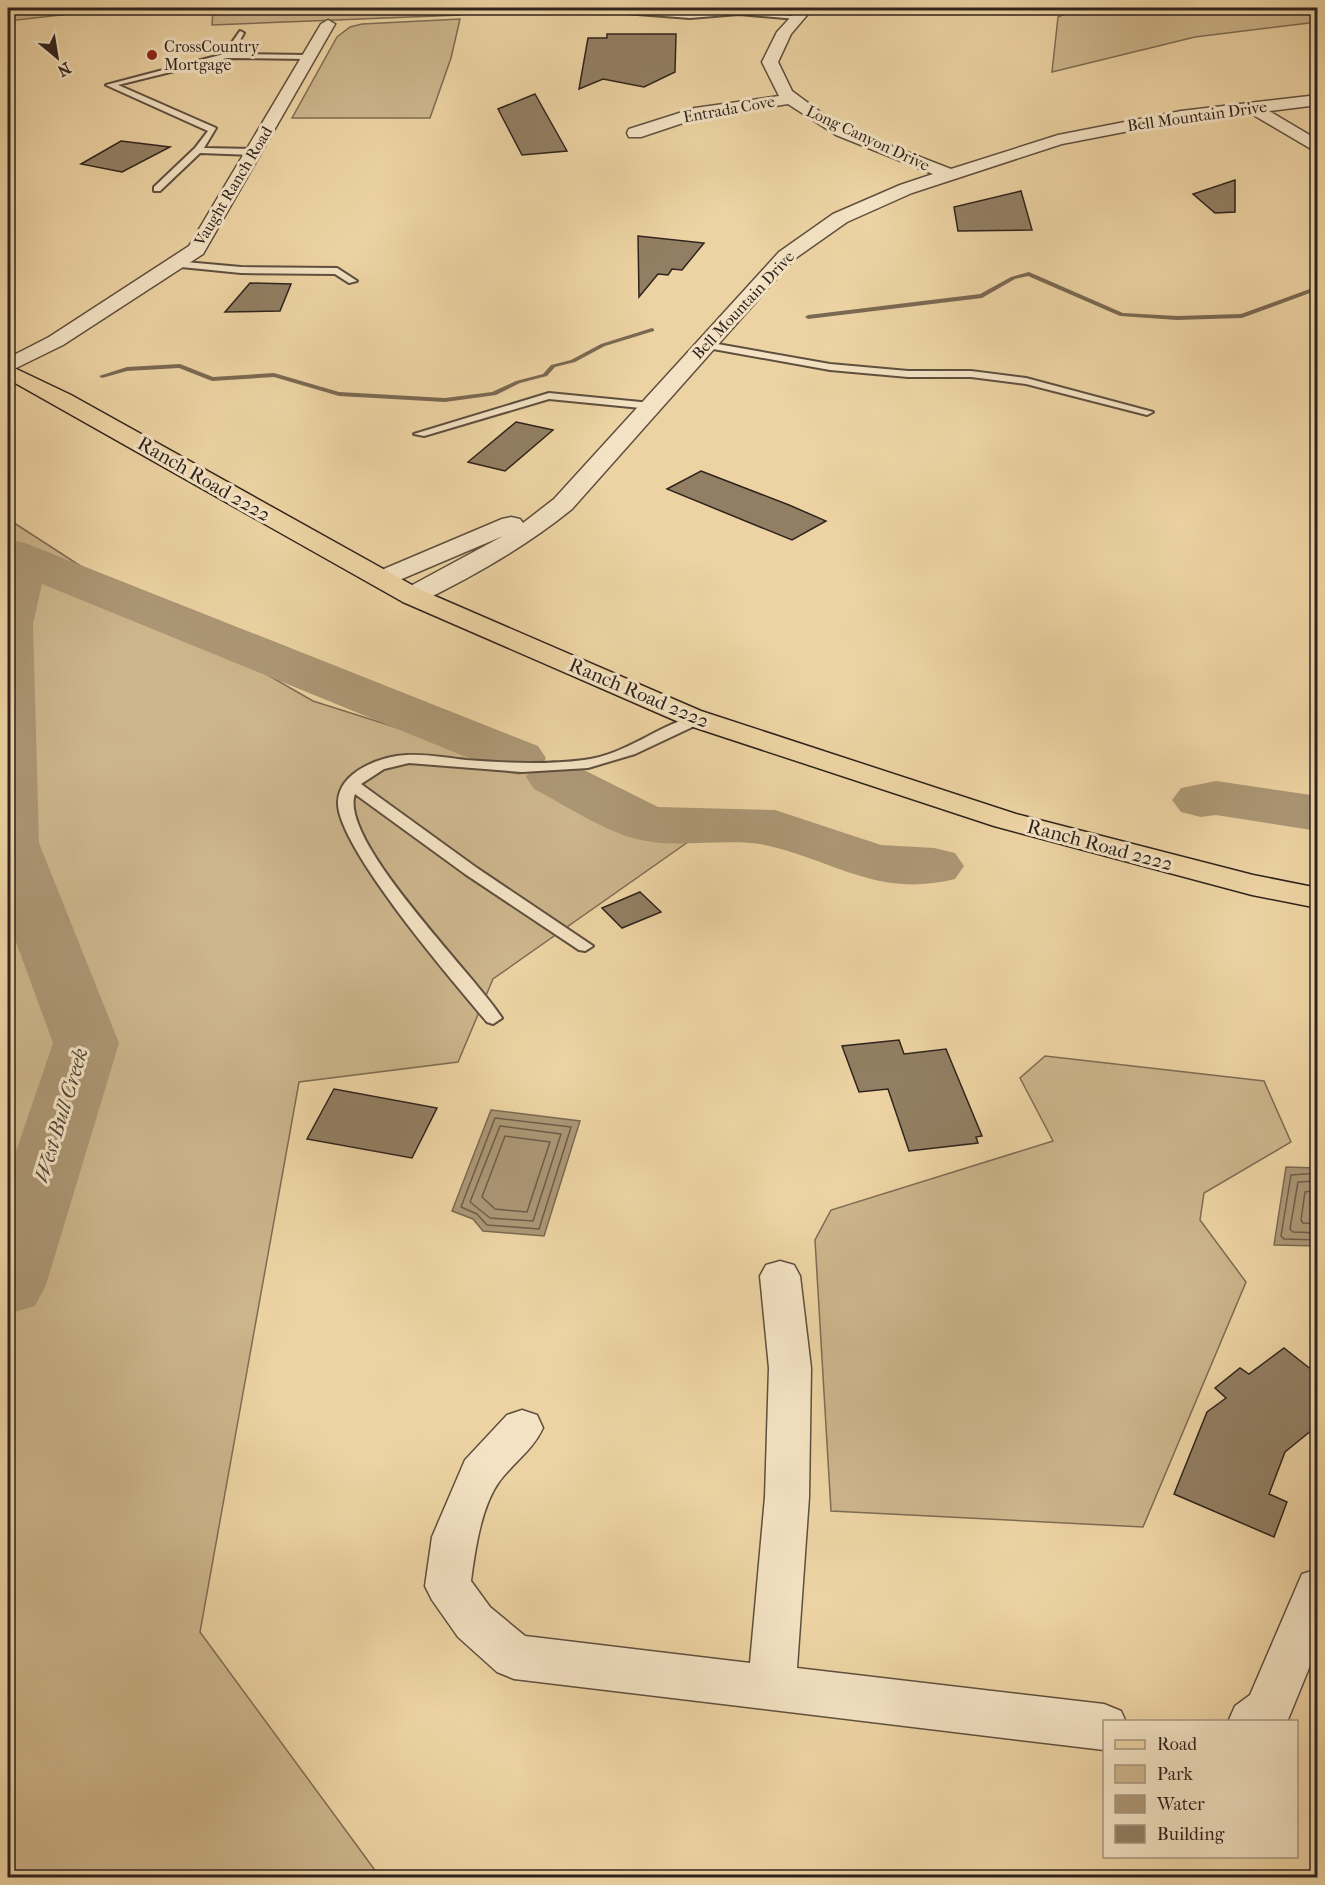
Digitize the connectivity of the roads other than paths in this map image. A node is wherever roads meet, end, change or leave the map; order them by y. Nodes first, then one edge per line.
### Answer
1 (617, 8) edge
2 (669, 10) edge
3 (801, 12) edge
4 (328, 24) dead end
5 (240, 33) dead end
6 (227, 56) junction
7 (308, 57) junction
8 (790, 99) junction
9 (1317, 100) edge
10 (1252, 107) junction
11 (635, 133) dead end
12 (1317, 148) edge
13 (198, 150) junction
14 (253, 152) junction
15 (948, 174) junction
16 (157, 189) dead end
17 (174, 264) junction
18 (352, 281) dead end
19 (706, 345) junction
20 (8, 366) edge
21 (8, 371) edge
22 (651, 406) junction
23 (1147, 412) dead end
24 (420, 434) dead end
25 (563, 504) junction
26 (381, 579) junction
27 (412, 596) junction
28 (698, 719) junction
29 (352, 785) junction
30 (1317, 898) edge
31 (585, 946) dead end
32 (493, 1018) dead end
33 (780, 1276) dead end
34 (522, 1428) dead end
35 (1317, 1589) edge
36 (772, 1688) junction
37 (1255, 1720) edge
38 (1103, 1727) edge

1 - 2 lane
2 - 3 lane
3 - 8 street, Long Canyon Drive
4 - 7 street, Vaught Ranch Road
5 - 6 lane
6 - 7 lane
6 - 13 lane
7 - 14 street, Vaught Ranch Road
8 - 11 street, Entrada Cove
8 - 15 street, Long Canyon Drive
9 - 10 street, Bell Mountain Drive
10 - 12 street
10 - 15 street, Bell Mountain Drive
13 - 14 lane
13 - 16 lane
14 - 17 street, Vaught Ranch Road
15 - 19 street, Bell Mountain Drive
17 - 18 lane
17 - 20 street, Vaught Ranch Road
19 - 22 street, Bell Mountain Drive
19 - 23 lane
21 - 26 main road, Ranch Road 2222
22 - 24 lane
22 - 25 street, Bell Mountain Drive
25 - 26 street
25 - 27 street, Bell Mountain Drive
26 - 27 main road, Ranch Road 2222
27 - 28 main road, Ranch Road 2222
28 - 29 lane
28 - 30 main road, Ranch Road 2222
29 - 31 lane
29 - 32 lane
33 - 36 street
34 - 36 street
35 - 37 street
36 - 38 street

